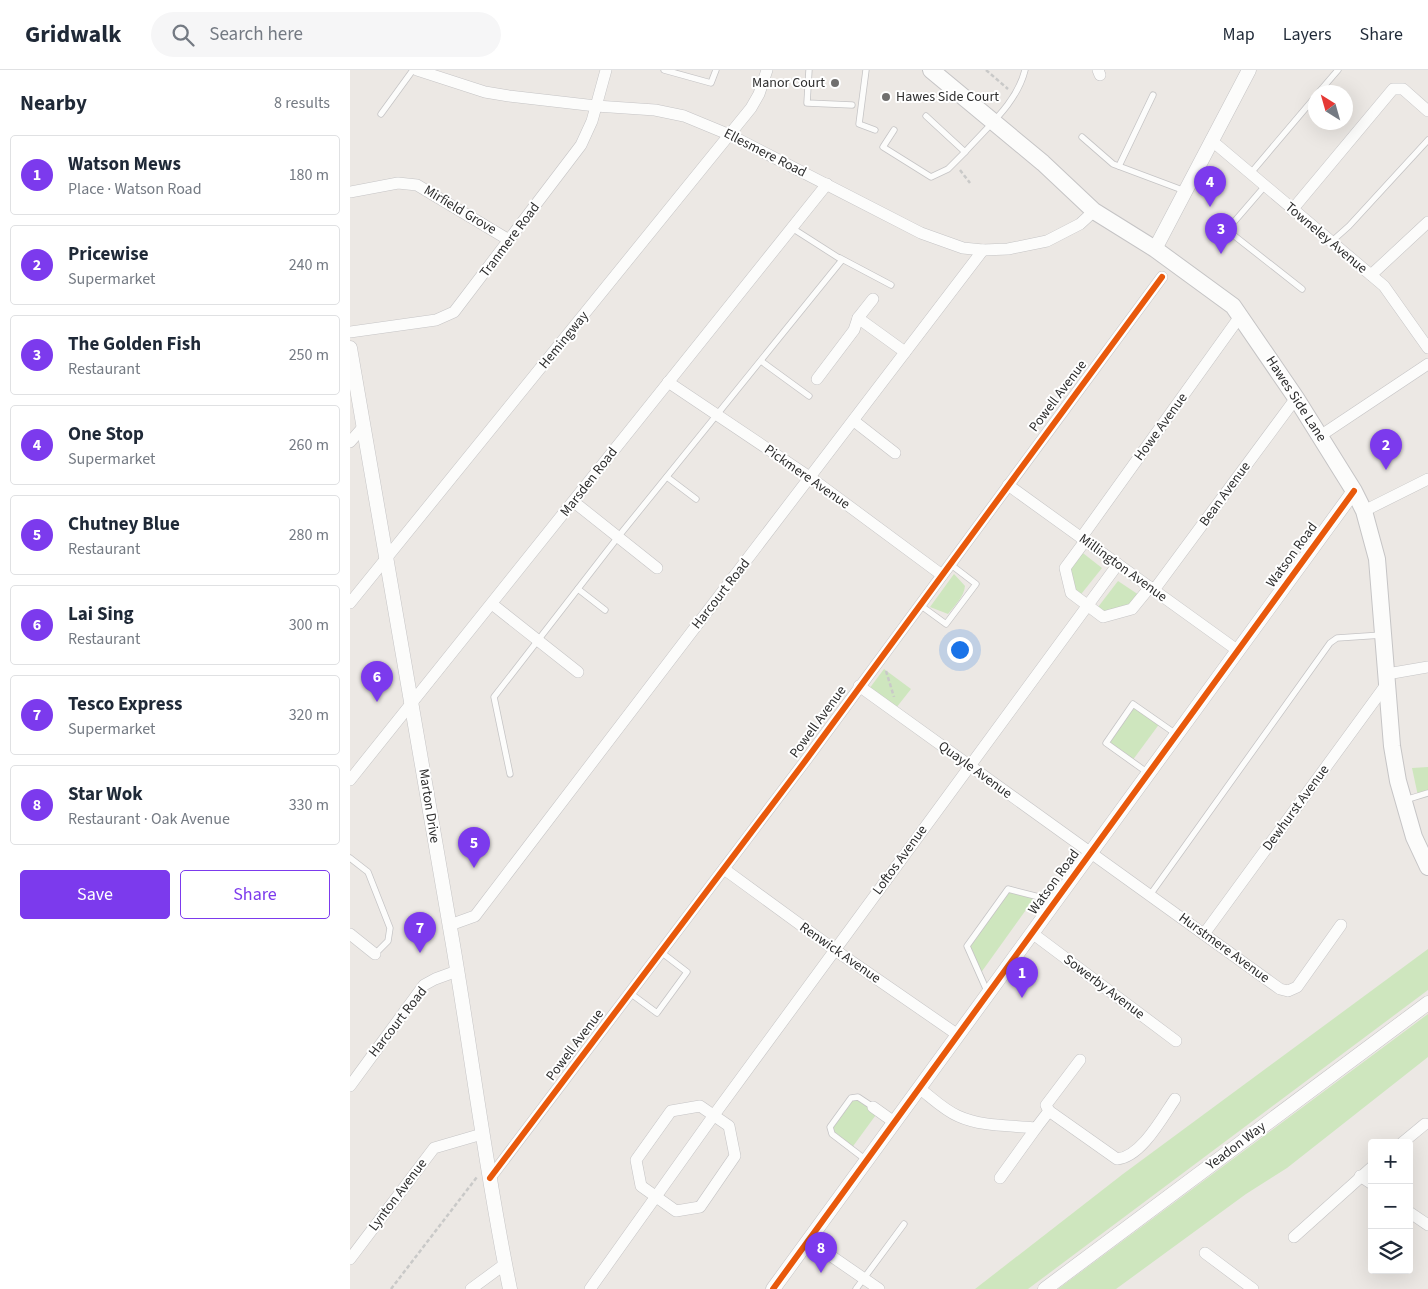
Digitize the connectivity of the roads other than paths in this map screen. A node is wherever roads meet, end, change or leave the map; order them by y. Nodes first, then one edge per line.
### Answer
1 (413, 70) edge
2 (417, 70) edge
3 (606, 70) edge
4 (664, 70) edge
5 (716, 70) edge
6 (767, 70) edge
7 (809, 70) edge
8 (866, 70) edge
9 (931, 70) edge
10 (1025, 70) edge
11 (1249, 70) edge
12 (1338, 70) edge
13 (1325, 85) edge
14 (1153, 95) dead end
15 (852, 105) dead end
16 (1308, 105) edge
17 (596, 106) junction
18 (1428, 111) edge
19 (381, 114) dead end
20 (926, 116) dead end
21 (993, 121) junction
22 (875, 130) dead end
23 (894, 130) dead end
24 (730, 135) junction
25 (1082, 137) dead end
26 (1211, 140) junction
27 (1428, 140) edge
28 (965, 152) junction
29 (1118, 166) junction
30 (1250, 174) junction
31 (827, 184) junction
32 (1265, 186) junction
33 (1185, 191) junction
34 (350, 192) edge
35 (1292, 210) junction
36 (1094, 211) junction
37 (1428, 222) edge
38 (792, 228) junction
39 (509, 240) junction
40 (1331, 242) junction
41 (1155, 249) junction
42 (984, 250) junction
43 (840, 258) junction
44 (1371, 275) junction
45 (1162, 277) dead end
46 (891, 285) dead end
47 (1302, 289) dead end
48 (873, 299) dead end
49 (1241, 315) junction
50 (858, 318) junction
51 (350, 332) edge
52 (350, 348) edge
53 (1428, 348) edge
54 (905, 352) junction
55 (761, 361) junction
56 (1428, 364) edge
57 (817, 379) dead end
58 (668, 382) junction
59 (809, 396) dead end
60 (1296, 398) junction
61 (717, 415) junction
62 (854, 421) junction
63 (364, 426) junction
64 (1320, 436) junction
65 (350, 442) edge
66 (895, 453) dead end
67 (667, 477) junction
68 (811, 478) junction
69 (1428, 479) edge
70 (1008, 485) junction
71 (1354, 490) junction
72 (696, 499) dead end
73 (574, 502) junction
74 (1364, 510) junction
75 (618, 537) junction
76 (1083, 539) junction
77 (387, 558) junction
78 (950, 564) junction
79 (1118, 564) junction
80 (657, 568) dead end
81 (942, 575) junction
82 (578, 589) junction
83 (1152, 589) junction
84 (350, 603) edge
85 (492, 604) junction
86 (920, 605) junction
87 (1087, 605) junction
88 (605, 610) dead end
89 (1384, 635) junction
90 (538, 640) junction
91 (1238, 650) junction
92 (1428, 667) edge
93 (578, 672) dead end
94 (1387, 678) junction
95 (859, 686) junction
96 (412, 700) junction
97 (1176, 734) junction
98 (968, 766) junction
99 (1148, 773) junction
100 (510, 774) dead end
101 (350, 780) edge
102 (1428, 793) edge
103 (1402, 800) junction
104 (1090, 853) junction
105 (350, 858) edge
106 (1428, 867) edge
107 (724, 869) junction
108 (1150, 895) junction
109 (1056, 901) junction
110 (450, 926) junction
111 (1341, 926) dead end
112 (1032, 933) junction
113 (350, 934) edge
114 (1204, 934) junction
115 (835, 950) junction
116 (661, 952) junction
117 (375, 954) joint
118 (457, 971) junction
119 (630, 993) junction
120 (988, 993) junction
121 (1428, 1003) edge
122 (958, 1035) junction
123 (1176, 1042) dead end
124 (1080, 1060) dead end
125 (350, 1086) edge
126 (919, 1088) junction
127 (1175, 1099) dead end
128 (873, 1108) joint
129 (1049, 1111) junction
130 (714, 1115) junction
131 (894, 1122) junction
132 (1425, 1124) dead end
133 (1036, 1128) junction
134 (482, 1134) junction
135 (1407, 1139) edge
136 (866, 1160) junction
137 (1368, 1170) edge
138 (1360, 1176) junction
139 (490, 1178) junction
140 (1000, 1178) dead end
141 (1368, 1181) edge
142 (656, 1197) junction
143 (1413, 1215) edge
144 (904, 1224) dead end
145 (1428, 1225) edge
146 (1294, 1237) dead end
147 (808, 1240) junction
148 (1205, 1253) dead end
149 (350, 1259) edge
150 (505, 1264) junction
151 (864, 1278) junction
152 (471, 1289) edge
153 (510, 1289) edge
154 (590, 1289) edge
155 (773, 1289) edge
156 (856, 1289) edge
157 (879, 1289) edge
158 (1045, 1289) edge
159 (1253, 1289) edge

1 - 19 lane
2 - 17 street, Ellesmere Road
3 - 17 street, Tranmere Road
4 - 5 lane
6 - 24 street, Hemingway
7 - 15 lane
8 - 22 lane
9 - 21 main road, Hawes Side Lane
10 - 21 lane
11 - 26 street
12 - 13 lane
14 - 29 lane
16 - 30 lane
17 - 24 street, Ellesmere Road
17 - 39 street, Tranmere Road
18 - 35 street
20 - 28 lane
21 - 28 lane
21 - 36 main road, Hawes Side Lane
23 - 28 lane
24 - 31 street, Ellesmere Road
24 - 77 street, Hemingway
25 - 29 lane
26 - 30 street, Towneley Avenue
26 - 33 street
27 - 40 lane
29 - 33 lane
30 - 32 street, Towneley Avenue
31 - 38 street, Marsden Road
31 - 42 street, Ellesmere Road
32 - 35 street, Towneley Avenue
32 - 47 lane
33 - 41 street
34 - 39 street, Mirfield Grove
35 - 40 street, Towneley Avenue
36 - 41 main road, Hawes Side Lane
36 - 42 street, Ellesmere Road
37 - 44 street
38 - 43 lane
38 - 58 street, Marsden Road
39 - 51 street, Tranmere Road
40 - 44 street, Towneley Avenue
41 - 49 main road, Hawes Side Lane
42 - 54 street, Harcourt Road
43 - 46 lane
43 - 55 lane
44 - 53 street, Towneley Avenue
45 - 70 street, Powell Avenue
48 - 50 street
49 - 60 main road, Hawes Side Lane
49 - 76 street, Howe Avenue
50 - 54 street
50 - 57 street
52 - 63 street, Marton Drive
54 - 62 street, Harcourt Road
55 - 59 lane
55 - 61 lane
56 - 64 street
58 - 61 street, Pickmere Avenue
58 - 73 street, Marsden Road
60 - 64 main road, Hawes Side Lane
60 - 83 street, Bean Avenue
61 - 67 lane
61 - 68 street, Pickmere Avenue
62 - 66 street
62 - 68 street, Harcourt Road
63 - 65 street
63 - 77 street, Marton Drive
64 - 71 main road, Hawes Side Lane
67 - 72 lane
67 - 75 lane
68 - 81 street, Pickmere Avenue
68 - 110 street, Harcourt Road
69 - 74 street
70 - 76 street, Millington Avenue
70 - 78 street, Powell Avenue
71 - 74 main road, Hawes Side Lane
71 - 91 street, Watson Road
73 - 75 street
73 - 85 street, Marsden Road
74 - 89 main road, Hawes Side Lane
75 - 80 street
75 - 82 lane
76 - 79 street, Millington Avenue
76 - 87 street
77 - 84 street, Hemingway
77 - 96 street, Marton Drive
78 - 81 street, Powell Avenue
78 - 86 lane
79 - 83 street, Millington Avenue
79 - 87 street, Loftos Avenue
81 - 86 street, Powell Avenue
82 - 88 lane
82 - 90 lane
83 - 87 street
83 - 91 street, Millington Avenue
85 - 90 street
85 - 96 street, Marsden Road
86 - 95 street, Powell Avenue
87 - 98 street, Loftos Avenue
89 - 94 main road, Hawes Side Lane
89 - 108 lane
90 - 93 street
90 - 100 lane
91 - 97 street, Watson Road
92 - 94 street
94 - 103 main road, Hawes Side Lane
94 - 114 street, Dewhurst Avenue
95 - 98 street, Quayle Avenue
95 - 107 street, Powell Avenue
96 - 101 street, Marsden Road
96 - 110 street, Marton Drive
97 - 99 street, Watson Road
97 - 99 lane
98 - 104 street, Quayle Avenue
98 - 115 street, Loftos Avenue
99 - 104 street, Watson Road
102 - 103 lane
103 - 106 main road, Hawes Side Lane
104 - 108 street, Hurstmere Avenue
104 - 109 street, Watson Road
105 - 117 lane
107 - 115 street, Renwick Avenue
107 - 116 street, Powell Avenue
108 - 114 street, Hurstmere Avenue
109 - 112 street, Watson Road
109 - 120 lane, Watson Road
110 - 118 street, Marton Drive
111 - 114 street, Hurstmere Avenue
112 - 120 street, Watson Road
112 - 123 street, Sowerby Avenue
113 - 117 street
115 - 122 street, Renwick Avenue
115 - 130 street, Loftos Avenue
116 - 119 street, Powell Avenue
116 - 119 lane
118 - 125 street, Harcourt Road
118 - 134 street, Marton Drive
119 - 139 street, Powell Avenue
120 - 122 street, Watson Road
121 - 158 street, Yeadon Way
122 - 126 street, Watson Road
124 - 129 street
126 - 131 street, Watson Road
126 - 133 street
127 - 129 street
128 - 131 street
128 - 136 lane
129 - 133 street
130 - 142 street, Loftos Avenue
130 - 142 street
130 - 142 street
131 - 136 street, Watson Road
132 - 135 street
133 - 140 street
134 - 139 street, Marton Drive
134 - 149 street, Lynton Avenue
136 - 147 street, Watson Road
137 - 138 street
138 - 141 street
138 - 146 street
139 - 150 street, Marton Drive
142 - 154 street, Loftos Avenue
143 - 145 street
144 - 151 lane
147 - 151 street
147 - 155 street, Watson Road
148 - 159 street
150 - 152 street
150 - 153 street, Marton Drive
151 - 156 lane
151 - 157 street

